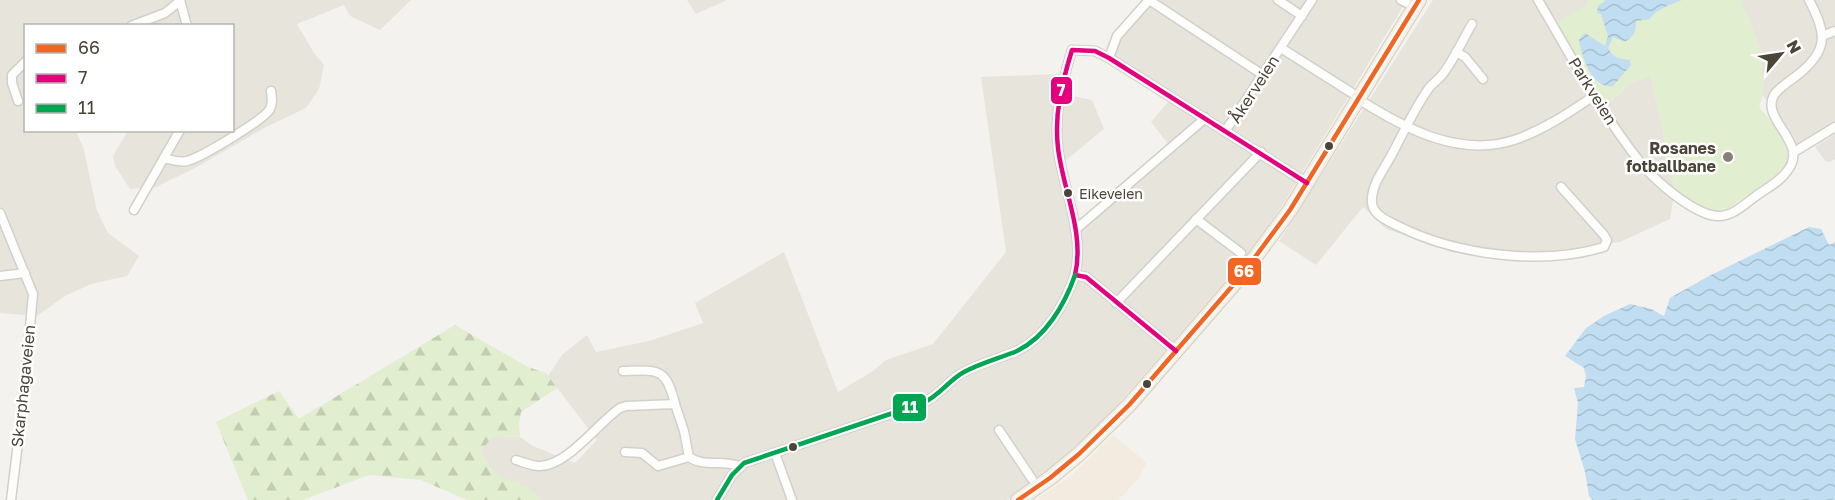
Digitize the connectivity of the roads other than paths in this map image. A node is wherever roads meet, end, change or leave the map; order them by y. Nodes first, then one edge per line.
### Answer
1 (1149, 0) edge
2 (1278, 0) edge
3 (1312, 0) edge
4 (1539, 0) edge
5 (1809, 0) edge
6 (180, 1) edge
7 (1409, 1) edge
8 (1302, 16) junction
9 (136, 24) edge
10 (187, 24) edge
11 (1472, 24) dead end
12 (1835, 31) edge
13 (1822, 36) junction
14 (1281, 48) junction
15 (1456, 52) junction
16 (1109, 58) junction
17 (24, 63) edge
18 (1263, 75) junction
19 (1483, 80) dead end
20 (272, 91) dead end
21 (1595, 95) junction
22 (1355, 96) junction
23 (18, 101) dead end
24 (1204, 117) junction
25 (1835, 127) edge
26 (1407, 128) junction
27 (1226, 130) junction
28 (179, 132) edge
29 (1261, 152) junction
30 (1794, 152) junction
31 (164, 158) junction
32 (1307, 183) junction
33 (1561, 187) dead end
34 (134, 210) dead end
35 (0, 213) edge
36 (1196, 219) junction
37 (1075, 230) junction
38 (1241, 253) dead end
39 (25, 273) junction
40 (1075, 274) junction
41 (0, 276) edge
42 (1116, 303) junction
43 (1176, 351) junction
44 (623, 371) dead end
45 (675, 404) junction
46 (1129, 405) junction
47 (999, 430) dead end
48 (625, 452) dead end
49 (775, 453) junction
50 (689, 457) junction
51 (516, 460) dead end
52 (739, 466) junction
53 (1032, 479) dead end
54 (11, 500) edge
55 (717, 500) edge
56 (792, 500) edge
57 (1018, 500) edge
58 (1029, 500) edge

1 - 16 street
1 - 18 street
2 - 8 street
3 - 8 street, Åkerveien
4 - 21 street, Parkveien
5 - 13 street
6 - 9 street
6 - 10 street
7 - 22 main road
8 - 14 street, Åkerveien
11 - 15 street
12 - 13 street
13 - 30 street
14 - 18 street, Åkerveien
14 - 22 street, Åkerveien
15 - 19 street
15 - 26 street
16 - 24 street
16 - 37 street
17 - 23 street
18 - 27 street, Åkerveien
20 - 31 street
21 - 26 street, Åkerveien
21 - 30 street, Parkveien
22 - 26 street, Åkerveien
22 - 32 main road
24 - 27 street
24 - 37 street
25 - 30 street
26 - 33 street
27 - 29 street
28 - 31 street
29 - 32 street
29 - 36 street
31 - 34 street
32 - 43 main road
35 - 39 street, Skarphagaveien
36 - 38 street
36 - 42 street
37 - 40 street
39 - 41 street
39 - 54 street, Skarphagaveien
40 - 42 street
40 - 49 street
42 - 43 street
43 - 46 main road
44 - 45 street
45 - 50 street
45 - 51 street
46 - 57 main road
46 - 58 main road
47 - 53 street
48 - 50 street
49 - 52 street
49 - 56 street
50 - 52 street
52 - 55 street

